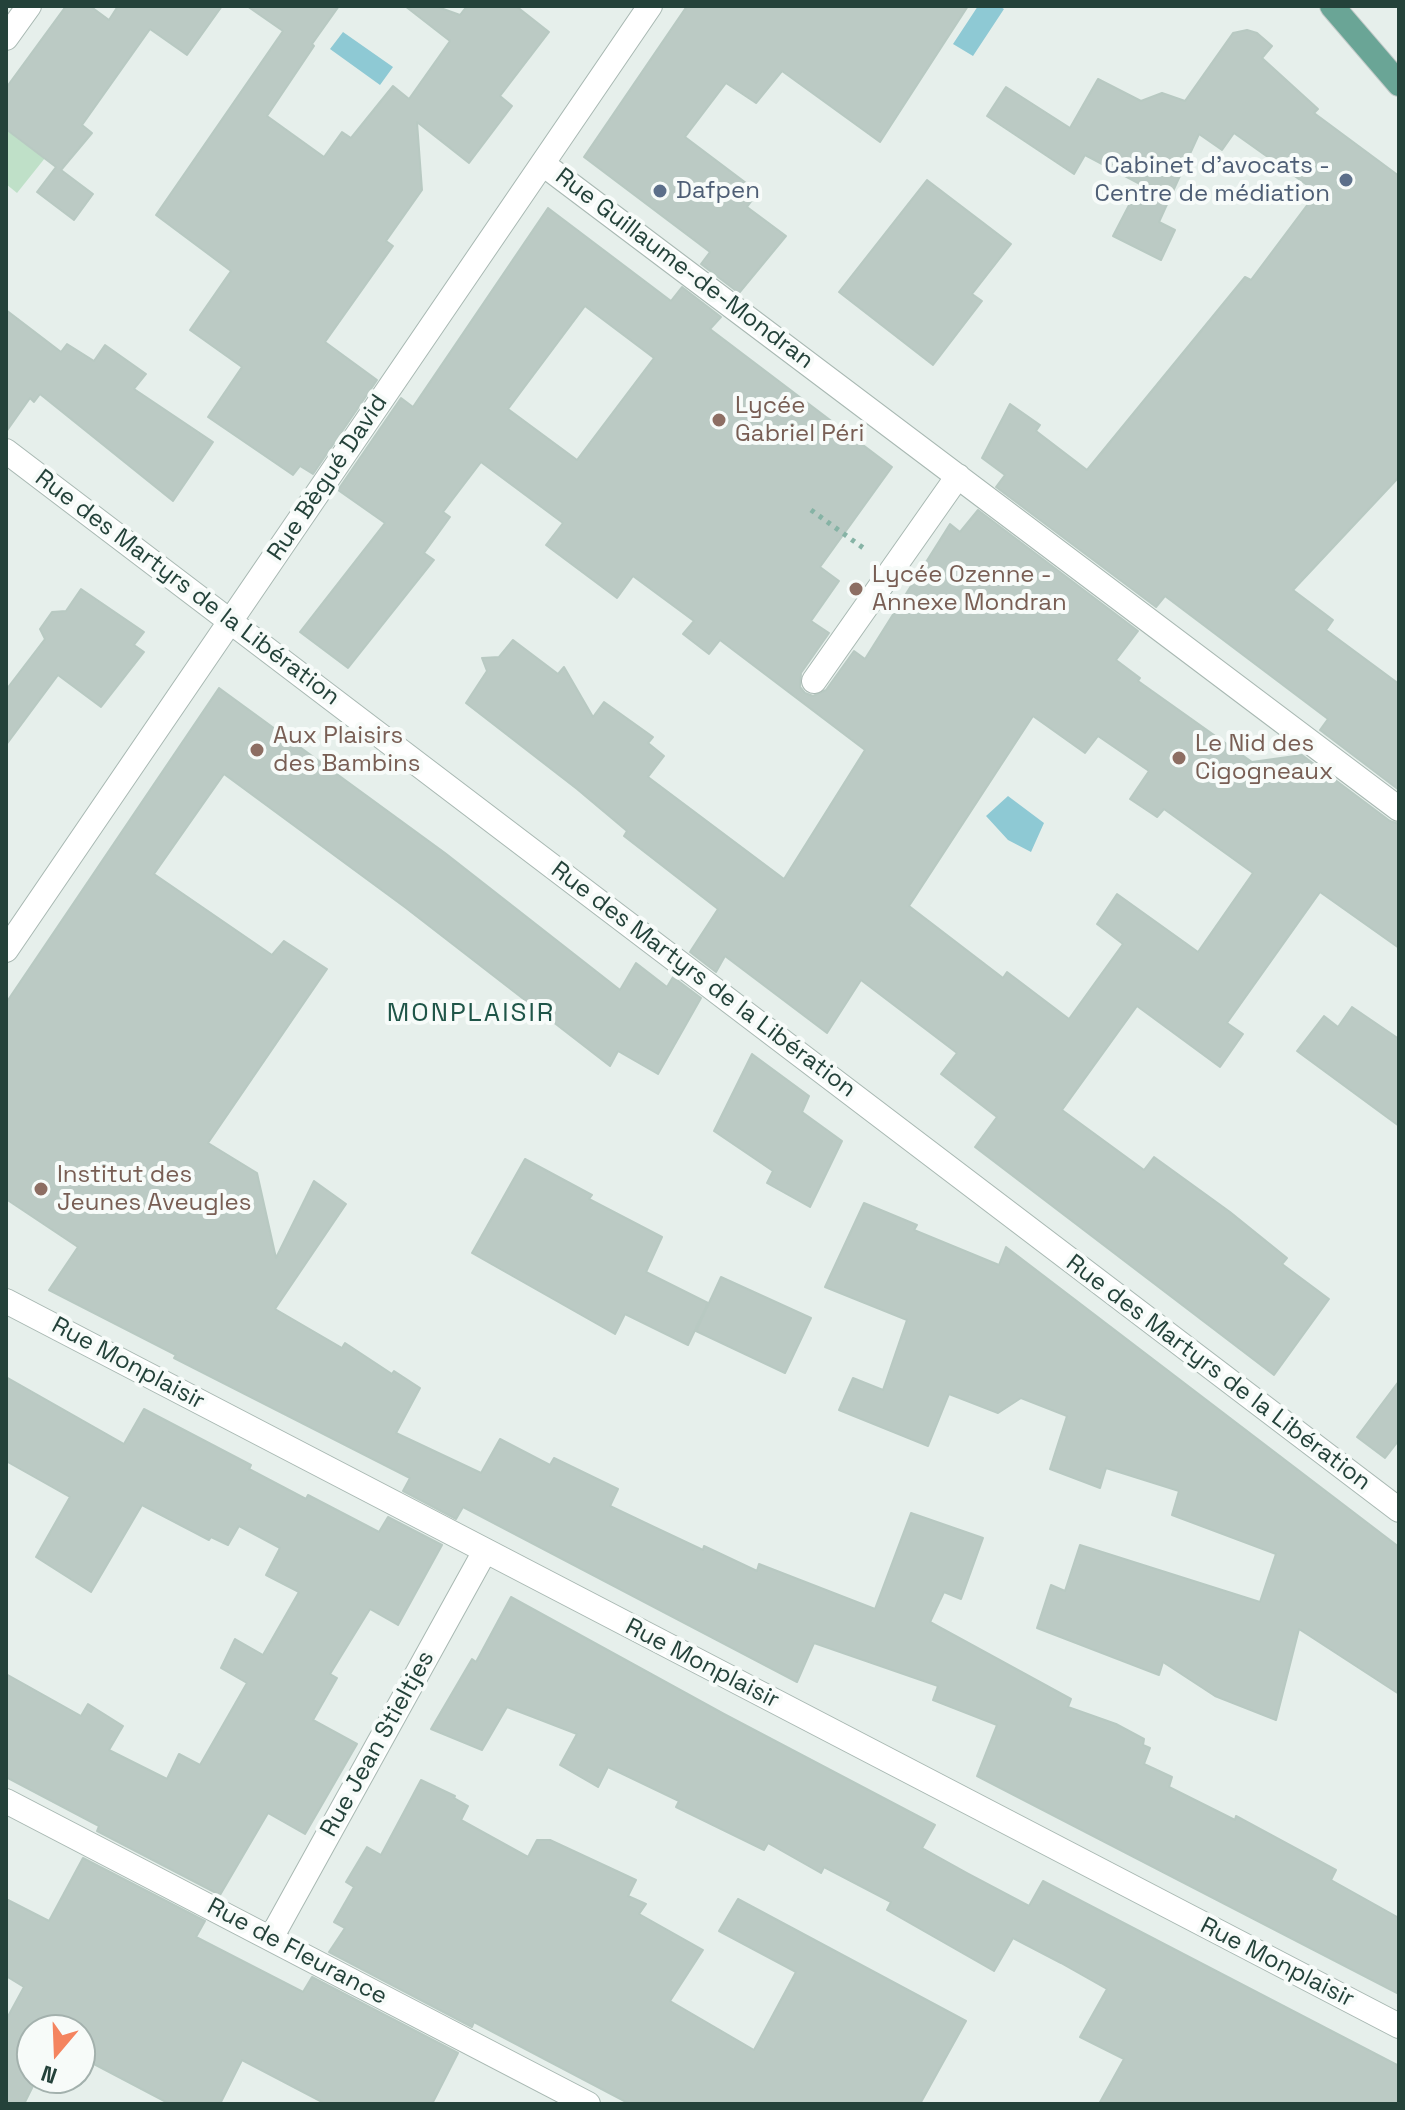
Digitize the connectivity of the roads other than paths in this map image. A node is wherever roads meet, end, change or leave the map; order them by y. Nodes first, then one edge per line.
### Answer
1 (29, 6) edge
2 (650, 6) edge
3 (1332, 6) edge
4 (6, 38) edge
5 (1399, 84) edge
6 (543, 164) junction
7 (6, 451) edge
8 (958, 476) junction
9 (231, 621) junction
10 (814, 681) dead end
11 (1399, 809) edge
12 (6, 950) edge
13 (6, 1301) edge
14 (1399, 1510) edge
15 (485, 1551) junction
16 (6, 1801) edge
17 (271, 1938) junction
18 (1399, 2026) edge
19 (588, 2104) edge

1 - 4 street
2 - 6 street, Rue Bègué David
3 - 5 main road
6 - 8 street, Rue Guillaume-de-Mondran
6 - 9 street, Rue Bègué David
7 - 9 street, Rue des Martyrs de la Libération
8 - 10 street
8 - 11 street, Rue Guillaume-de-Mondran
9 - 12 street, Rue Bègué David
9 - 14 street, Rue des Martyrs de la Libération
13 - 15 street, Rue Monplaisir
15 - 17 street, Rue Jean Stieltjes
15 - 18 street, Rue Monplaisir
16 - 17 street, Rue de Fleurance
17 - 19 street, Rue de Fleurance

